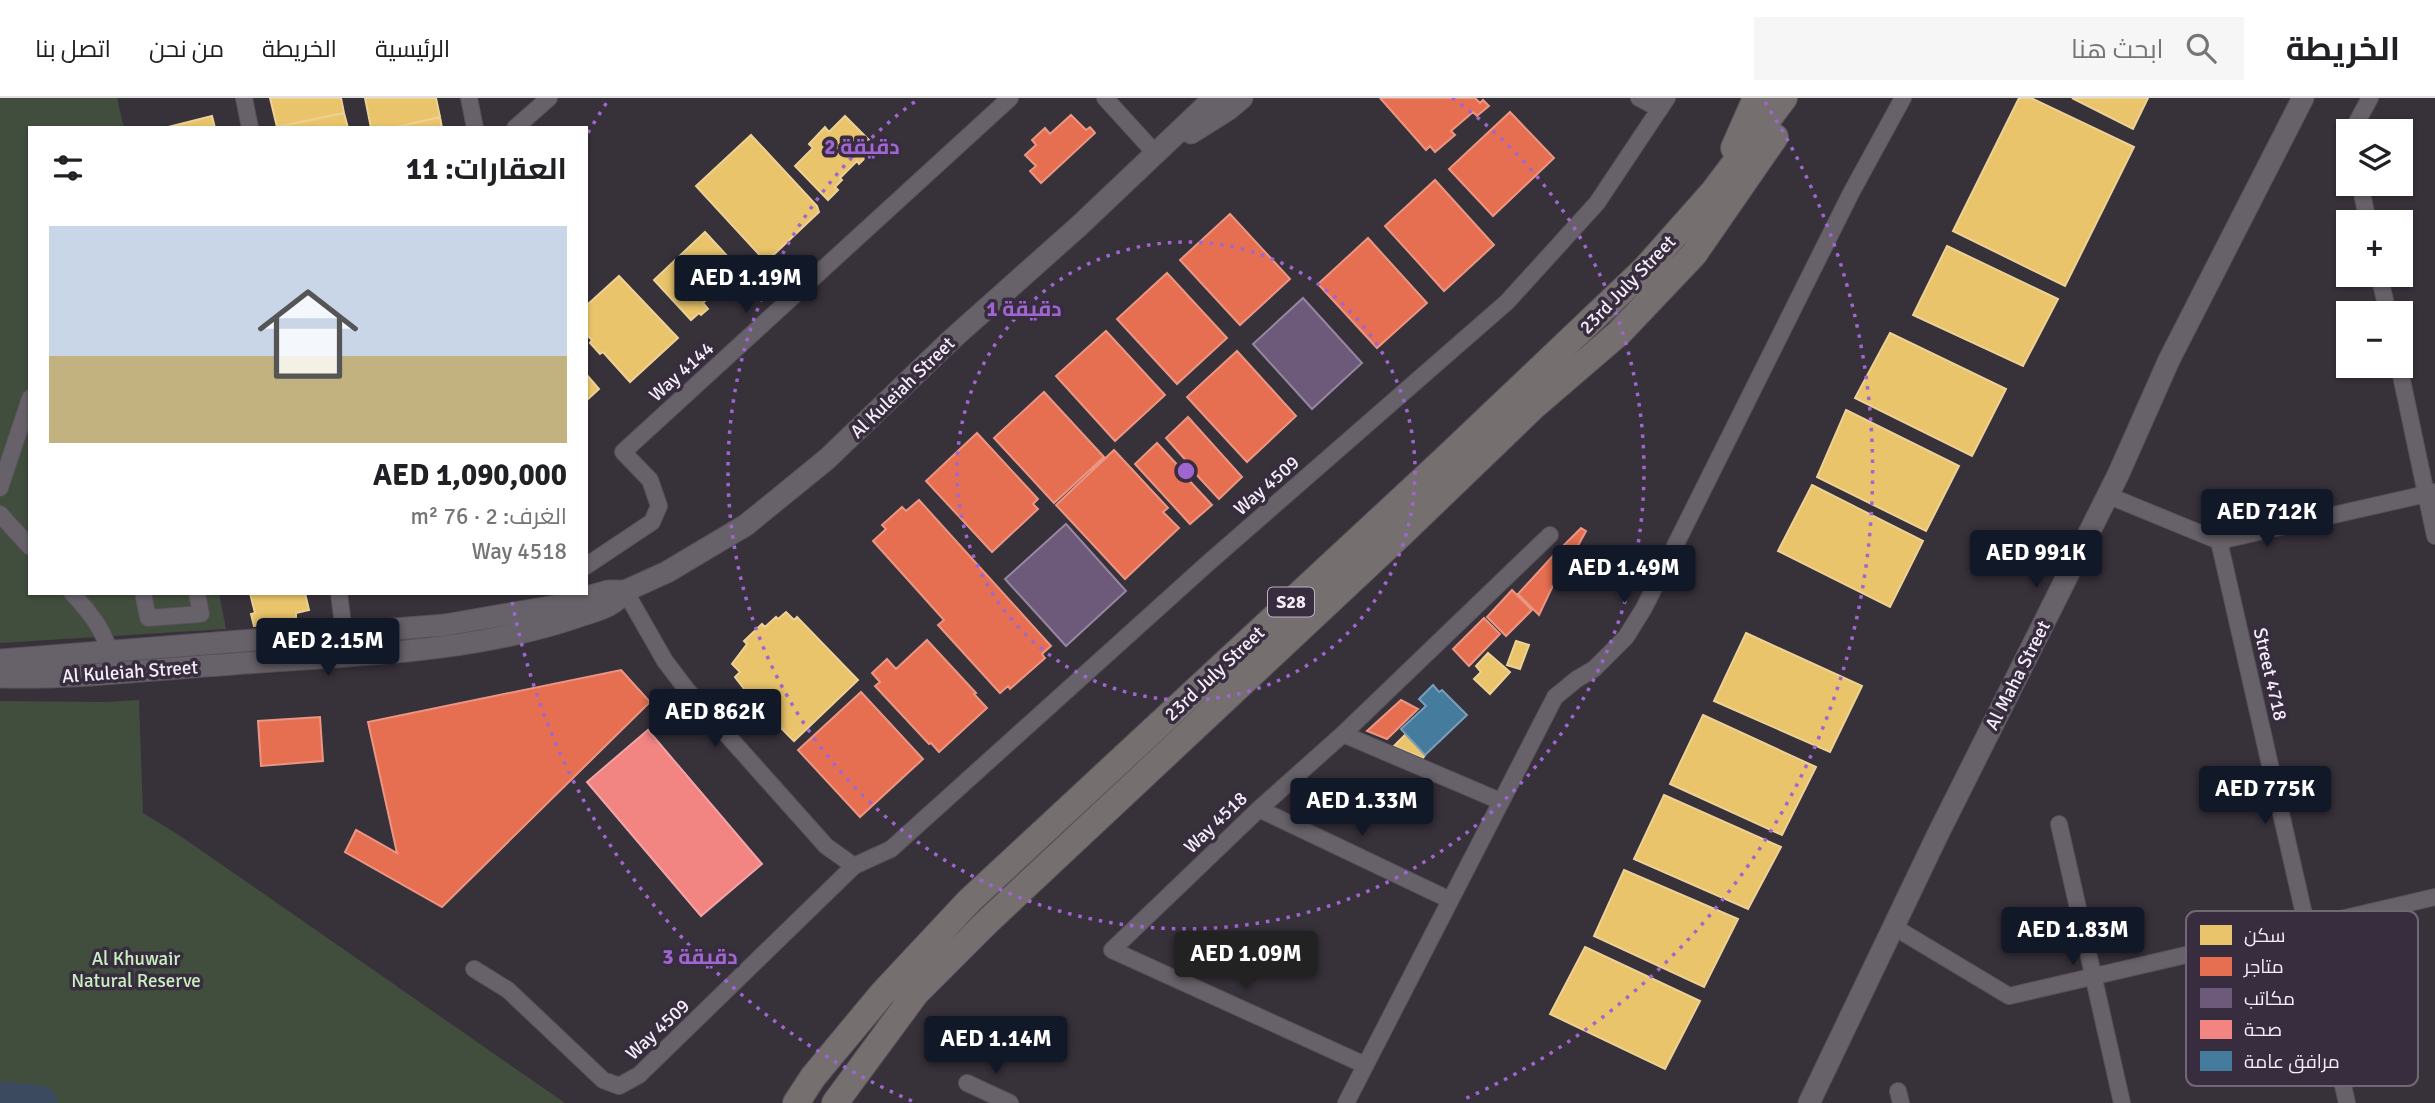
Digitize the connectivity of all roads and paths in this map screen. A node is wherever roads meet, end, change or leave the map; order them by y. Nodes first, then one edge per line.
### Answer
1 (244, 98) edge
2 (469, 98) edge
3 (549, 98) edge
4 (1010, 98) edge
5 (1105, 98) edge
6 (1214, 98) edge
7 (1242, 98) edge
8 (1639, 98) edge
9 (1756, 98) edge
10 (1784, 98) edge
11 (1801, 98) edge
12 (1903, 98) edge
13 (2302, 98) edge
14 (2370, 98) edge
15 (1664, 103) edge
16 (2359, 119) edge
17 (250, 126) edge
18 (475, 126) edge
19 (518, 126) edge
20 (1156, 154) junction
21 (1714, 191) junction
22 (2402, 378) edge
23 (28, 404) edge
24 (0, 488) edge
25 (2430, 493) edge
26 (2107, 495) junction
27 (0, 514) edge
28 (1550, 535) dead end
29 (2435, 536) edge
30 (2219, 541) junction
31 (28, 545) edge
32 (588, 565) edge
33 (625, 591) junction
34 (74, 595) edge
35 (143, 595) edge
36 (197, 595) edge
37 (339, 595) edge
38 (344, 633) junction
39 (110, 652) junction
40 (0, 660) edge
41 (112, 675) junction
42 (0, 677) edge
43 (1343, 734) junction
44 (1500, 801) junction
45 (1259, 809) junction
46 (2059, 824) dead end
47 (854, 866) junction
48 (2435, 897) edge
49 (1450, 900) junction
50 (2303, 911) edge
51 (2373, 911) edge
52 (1894, 927) junction
53 (2186, 954) edge
54 (474, 970) dead end
55 (2094, 976) junction
56 (1365, 1065) junction
57 (855, 1073) junction
58 (967, 1083) dead end
59 (796, 1103) edge
60 (835, 1103) edge
61 (840, 1103) edge
62 (1010, 1103) edge
63 (1346, 1103) edge
64 (1808, 1103) edge
65 (2122, 1103) edge

1 - 17 street
2 - 18 street
3 - 19 street
4 - 32 street, Way 4144
5 - 20 street
6 - 20 street, Al Kuleiah Street
7 - 20 street, Al Kuleiah Street
8 - 15 street
9 - 21 main road
10 - 21 main road, 23rd July Street / S28
11 - 57 main road, 23rd July Street / S28
12 - 44 street
13 - 26 street, Al Maha Street
14 - 16 street
15 - 47 street, Way 4509
20 - 33 street, Al Kuleiah Street
21 - 59 main road, 23rd July Street / S28
22 - 25 street
23 - 24 street
25 - 29 street
25 - 30 street
26 - 30 street
26 - 52 street, Al Maha Street
27 - 31 street
28 - 43 street, Way 4518
30 - 50 street, Street 4718
33 - 38 street, Al Kuleiah Street
33 - 41 street, Al Kuleiah Street
33 - 47 street
34 - 39 street
35 - 36 street
37 - 38 street
38 - 39 street, Al Kuleiah Street
39 - 40 street, Al Kuleiah Street
39 - 41 street
41 - 42 street, Al Kuleiah Street
43 - 44 street
43 - 45 street, Way 4518
44 - 49 street
45 - 49 street
45 - 56 street, Way 4518
46 - 55 street
47 - 54 street, Way 4509
48 - 51 street
49 - 56 street
52 - 55 street
52 - 64 street, Al Maha Street
53 - 55 street
55 - 65 street
56 - 63 street
57 - 60 main road, 23rd July Street / S28
57 - 61 street
58 - 62 street

